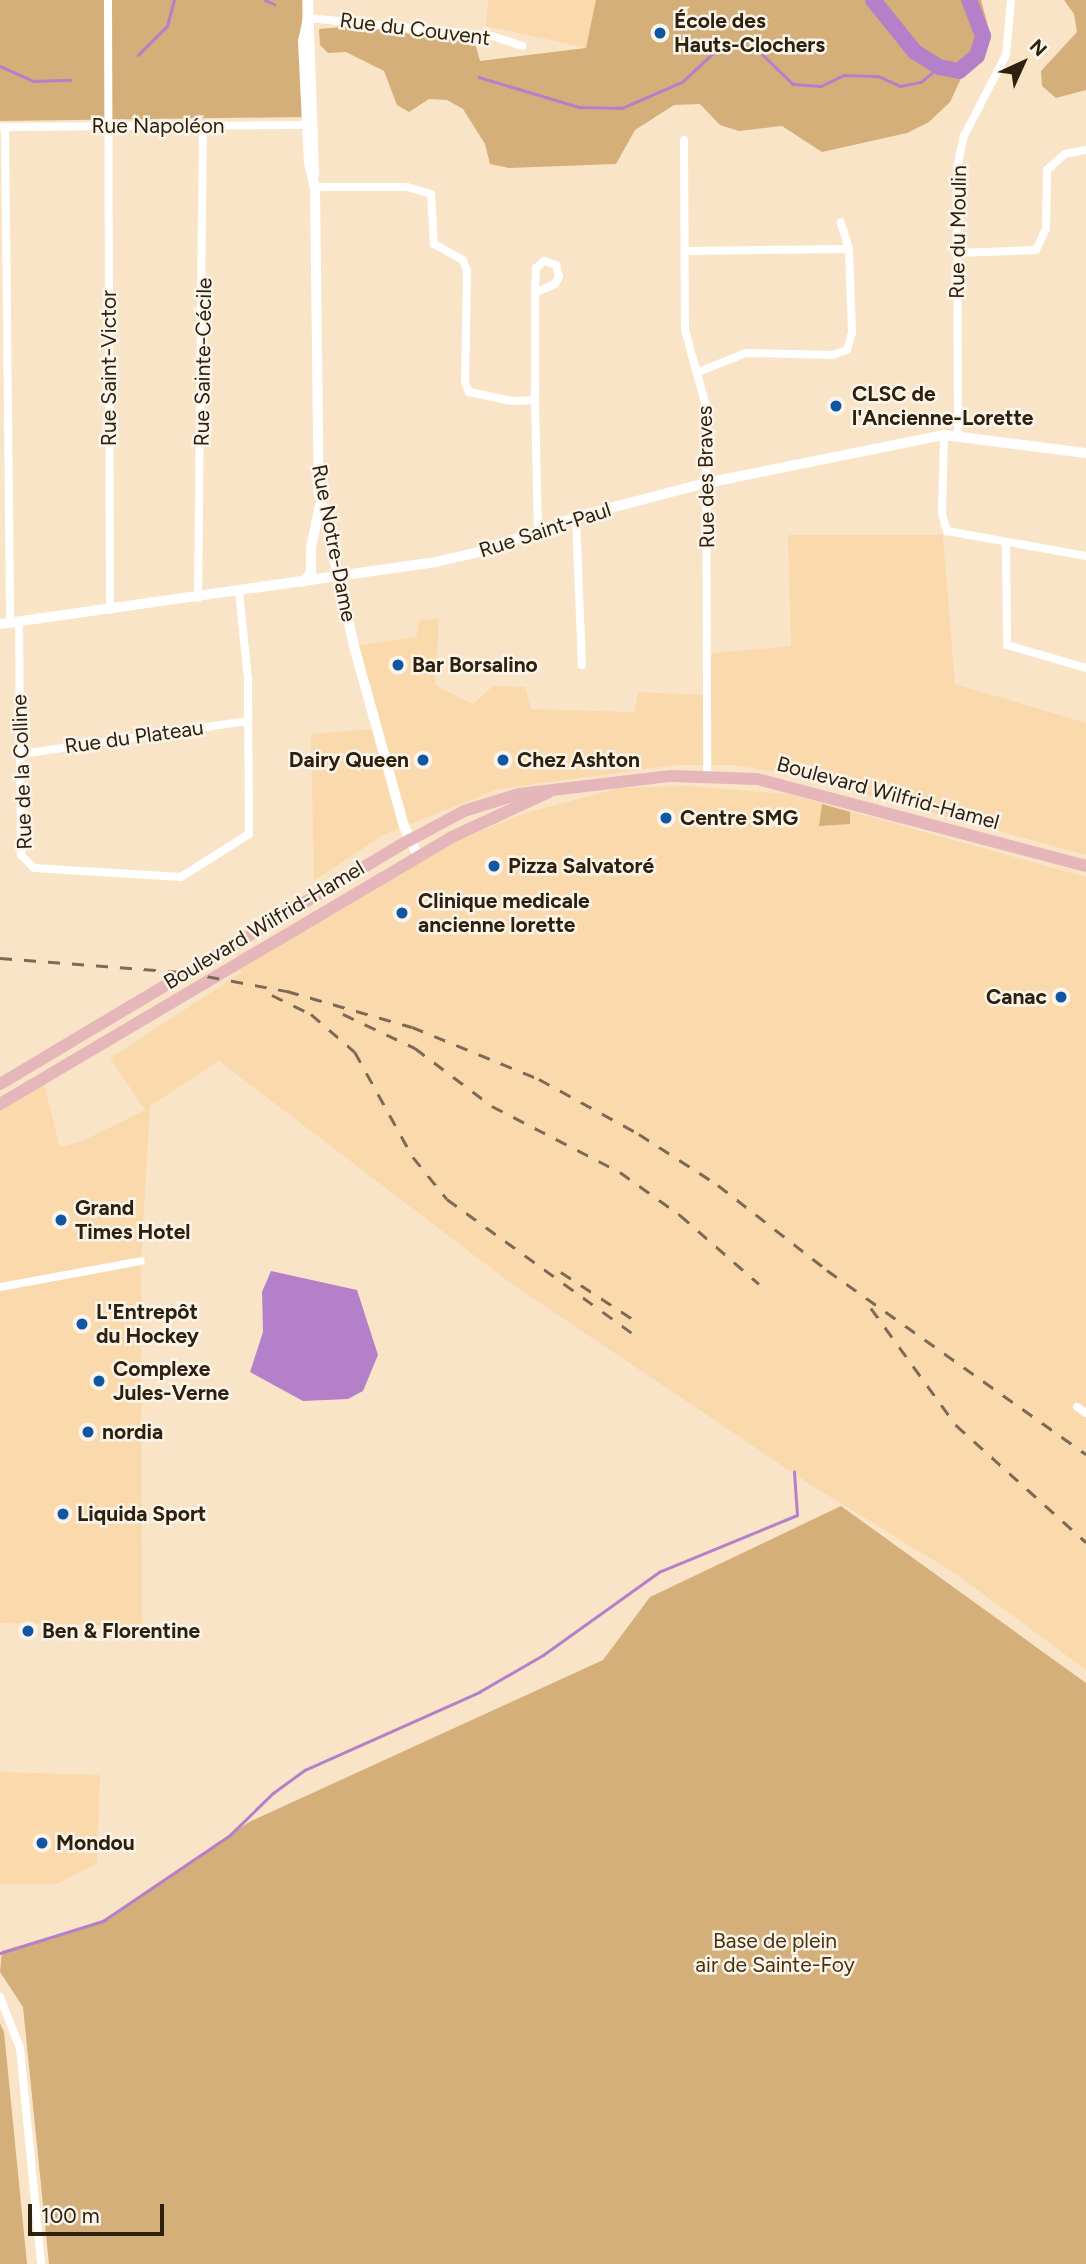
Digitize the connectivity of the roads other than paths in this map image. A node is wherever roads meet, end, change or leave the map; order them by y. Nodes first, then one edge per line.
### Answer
1 (108, 0) edge
2 (308, 0) edge
3 (1010, 0) edge
4 (308, 18) junction
5 (522, 46) dead end
6 (108, 125) junction
7 (311, 125) junction
8 (203, 126) junction
9 (2, 127) edge
10 (684, 140) dead end
11 (1086, 150) edge
12 (314, 183) junction
13 (841, 222) dead end
14 (849, 249) junction
15 (685, 251) junction
16 (956, 253) junction
17 (535, 293) dead end
18 (698, 372) junction
19 (535, 400) junction
20 (958, 434) junction
21 (944, 435) junction
22 (1086, 453) edge
23 (706, 483) junction
24 (321, 503) junction
25 (576, 517) junction
26 (538, 529) junction
27 (1006, 544) junction
28 (1086, 556) edge
29 (339, 576) junction
30 (303, 582) junction
31 (239, 592) junction
32 (198, 598) junction
33 (110, 610) junction
34 (10, 622) edge
35 (582, 665) dead end
36 (1086, 668) edge
37 (247, 721) junction
38 (21, 754) junction
39 (707, 775) junction
40 (553, 790) junction
41 (410, 840) junction
42 (418, 856) junction
43 (1086, 866) edge
44 (0, 1084) edge
45 (0, 1104) edge
46 (141, 1261) dead end
47 (0, 1287) edge
48 (1077, 1407) dead end
49 (1086, 1413) edge
50 (0, 1997) edge
51 (41, 2264) edge

1 - 6 street, Rue Saint-Victor
2 - 4 street, Rue Notre-Dame
3 - 16 street, Rue du Moulin
4 - 5 street, Rue du Couvent
4 - 7 street, Rue Notre-Dame
6 - 8 street, Rue Napoléon
6 - 9 street, Rue Napoléon
6 - 33 street, Rue Saint-Victor
7 - 8 street, Rue Napoléon
7 - 12 street, Rue Notre-Dame
8 - 32 street, Rue Sainte-Cécile
9 - 34 street, Rue de la Colline
10 - 15 street, Rue des Braves
11 - 16 street
12 - 19 street
12 - 24 street, Rue Notre-Dame
13 - 14 street
14 - 15 street
14 - 18 street
15 - 18 street, Rue des Braves
16 - 20 street, Rue du Moulin
17 - 19 street
18 - 23 street, Rue des Braves
19 - 26 street
20 - 21 street, Rue Saint-Paul
20 - 22 street, Rue Saint-Paul
21 - 23 street, Rue Saint-Paul
21 - 27 street
23 - 25 street, Rue Saint-Paul
23 - 39 street, Rue des Braves
24 - 29 street, Rue Notre-Dame
24 - 30 street
25 - 26 street, Rue Saint-Paul
25 - 35 street
26 - 29 street, Rue Saint-Paul
27 - 28 street
27 - 36 street
29 - 30 street, Rue Saint-Paul
29 - 41 street, Rue Notre-Dame
30 - 31 street, Rue Saint-Paul
31 - 32 street, Rue Saint-Paul
31 - 37 street, Rue de la Colline
32 - 33 street, Rue Saint-Paul
33 - 34 street, Rue Saint-Paul
34 - 38 street, Rue de la Colline
37 - 38 street, Rue du Plateau
37 - 38 street, Rue de la Colline
39 - 40 main road, Boulevard Wilfrid-Hamel
39 - 43 main road, Boulevard Wilfrid-Hamel
40 - 41 main road, Boulevard Wilfrid-Hamel
40 - 42 main road, Boulevard Wilfrid-Hamel
41 - 42 street, Rue Notre-Dame
41 - 44 main road, Boulevard Wilfrid-Hamel
42 - 45 main road, Boulevard Wilfrid-Hamel
46 - 47 street
48 - 49 street
50 - 51 street

